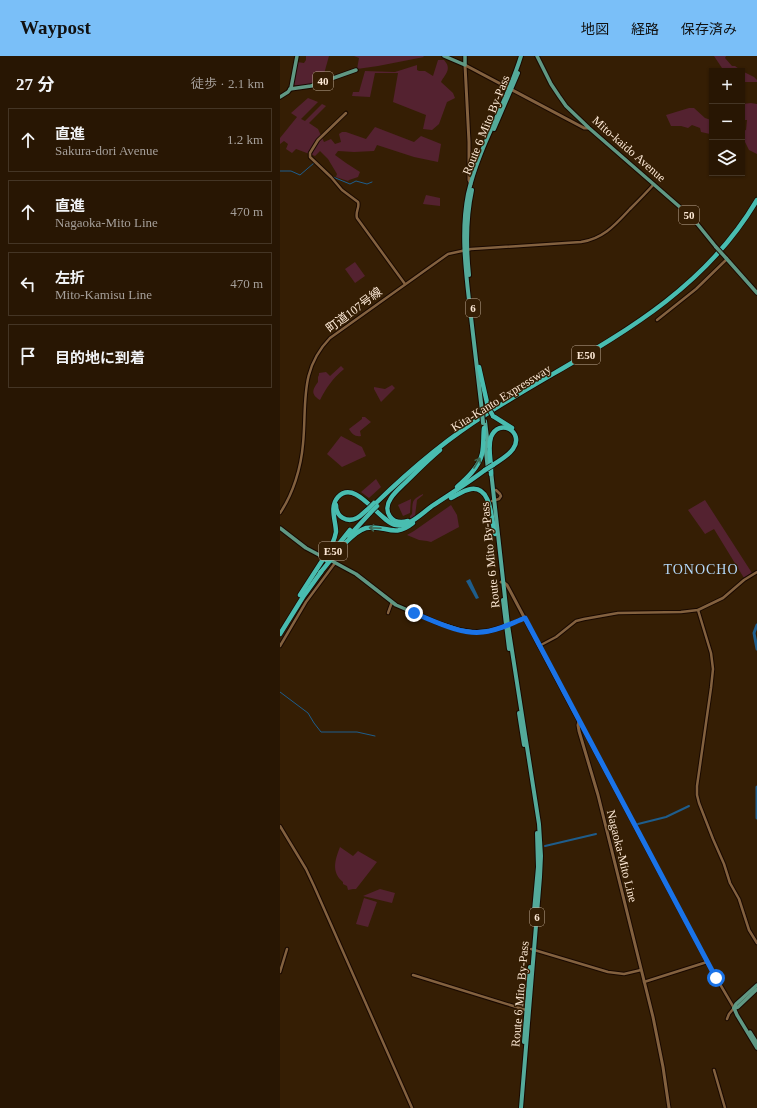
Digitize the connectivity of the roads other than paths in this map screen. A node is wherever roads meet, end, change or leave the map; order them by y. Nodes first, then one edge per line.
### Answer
1 (297, 56) edge
2 (444, 56) edge
3 (465, 56) edge
4 (522, 56) edge
5 (539, 56) edge
6 (465, 65) junction
7 (356, 70) dead end
8 (511, 88) junction
9 (290, 89) junction
10 (280, 98) edge
11 (346, 113) dead end
12 (581, 120) junction
13 (578, 124) junction
14 (589, 128) junction
15 (471, 184) junction
16 (654, 184) junction
17 (757, 200) edge
18 (757, 206) edge
19 (466, 249) junction
20 (726, 258) junction
21 (405, 284) junction
22 (757, 293) edge
23 (658, 320) dead end
24 (479, 367) joint
25 (484, 410) junction
26 (484, 424) junction
27 (440, 450) junction
28 (493, 466) junction
29 (487, 472) junction
30 (496, 490) dead end
31 (450, 496) junction
32 (493, 500) junction
33 (375, 504) junction
34 (369, 510) junction
35 (280, 513) edge
36 (415, 519) junction
37 (412, 524) junction
38 (280, 528) edge
39 (495, 534) junction
40 (323, 557) dead end
41 (334, 562) joint
42 (757, 572) edge
43 (320, 573) junction
44 (502, 582) junction
45 (510, 591) junction
46 (504, 592) junction
47 (300, 595) junction
48 (392, 602) junction
49 (698, 610) junction
50 (388, 613) dead end
51 (525, 618) junction
52 (507, 626) junction
53 (280, 628) edge
54 (280, 634) edge
55 (280, 646) edge
56 (539, 646) junction
57 (579, 722) junction
58 (584, 730) junction
59 (579, 731) junction
60 (280, 826) edge
61 (757, 943) edge
62 (533, 949) junction
63 (287, 950) dead end
64 (707, 962) junction
65 (641, 970) junction
66 (280, 972) edge
67 (413, 975) dead end
68 (644, 982) junction
69 (757, 985) edge
70 (757, 989) edge
71 (734, 1008) junction
72 (526, 1010) junction
73 (727, 1020) dead end
74 (757, 1043) edge
75 (757, 1048) edge
76 (714, 1070) dead end
77 (412, 1108) edge
78 (520, 1108) edge
79 (669, 1108) edge
80 (725, 1108) edge

1 - 9 main road
2 - 6 main road
3 - 6 main road
4 - 8 highway, Route 6 Mito By-Pass / 6
5 - 12 main road, Mito-kaido Avenue / 50
6 - 8 main road
6 - 15 main road
7 - 9 main road, 40
8 - 13 main road
8 - 15 highway, Route 6 Mito By-Pass / 6
8 - 19 highway, Route 6 Mito By-Pass / 6
9 - 10 main road
11 - 21 street
12 - 13 main road
12 - 14 main road, Mito-kaido Avenue / 50
13 - 14 main road
14 - 16 main road, Mito-kaido Avenue / 50
15 - 19 highway, Route 6 Mito By-Pass / 6
16 - 19 street, 町道107号線
16 - 20 main road, Mito-kaido Avenue / 50, bridge
17 - 33 highway, Kita-Kanto Expressway / E50
18 - 27 highway, Kita-Kanto Expressway / E50
19 - 21 street, 町道107号線
19 - 24 highway, Route 6 Mito By-Pass / 6
19 - 25 highway, Route 6 Mito By-Pass / 6
20 - 22 main road, Mito-kaido Avenue / 50
20 - 23 street
21 - 35 street, 町道107号線
24 - 25 highway
25 - 26 highway, Route 6 Mito By-Pass / 6, bridge
25 - 28 highway, bridge
26 - 29 highway, Route 6 Mito By-Pass / 6
31 -> 26 highway
26 - 32 highway, Route 6 Mito By-Pass / 6
27 - 33 highway, Kita-Kanto Expressway / E50
27 - 36 highway
28 - 29 highway, bridge
28 - 29 highway
29 - 31 highway
29 - 32 highway, Route 6 Mito By-Pass / 6
30 - 32 street
31 - 36 highway
31 - 37 highway
31 - 39 highway
32 - 39 highway, Route 6 Mito By-Pass / 6
32 - 44 highway, Route 6 Mito By-Pass / 6
33 - 34 highway, Kita-Kanto Expressway / E50, bridge
34 - 37 highway
34 - 43 highway, Kita-Kanto Expressway / E50
34 - 47 highway, Kita-Kanto Expressway / E50
36 - 47 highway
37 -> 43 highway
38 - 40 main road
39 - 44 highway, Route 6 Mito By-Pass / 6
41 - 48 main road
41 - 55 street
42 - 49 street
43 - 54 highway, Kita-Kanto Expressway / E50
44 - 45 main road, Nagaoka-Mito Line
44 - 46 highway, Route 6 Mito By-Pass / 6
44 - 52 highway, Route 6 Mito By-Pass / 6
45 - 46 main road
45 - 51 main road, Nagaoka-Mito Line
46 - 52 highway, Route 6 Mito By-Pass / 6
47 - 53 highway, Kita-Kanto Expressway / E50
48 - 50 street
48 - 52 main road
49 - 56 street
49 - 61 street
51 - 52 street
51 - 56 main road, Nagaoka-Mito Line
52 - 62 highway, Route 6 Mito By-Pass / 6
56 - 57 main road, Nagaoka-Mito Line
57 - 58 street
57 - 59 main road, Nagaoka-Mito Line
58 - 59 street
58 - 64 street
59 - 65 main road, Nagaoka-Mito Line
60 - 77 street
62 - 65 street
62 - 72 highway, Route 6 Mito By-Pass / 6
62 - 78 highway, Route 6 Mito By-Pass / 6
63 - 66 street
64 - 68 street
64 - 71 street
65 - 68 main road, Nagaoka-Mito Line
67 - 72 street
68 - 79 main road, Nagaoka-Mito Line
69 - 71 main road
70 - 71 main road
71 - 73 street
71 - 74 main road
71 - 75 main road
72 - 78 highway, Route 6 Mito By-Pass / 6
76 - 80 street

